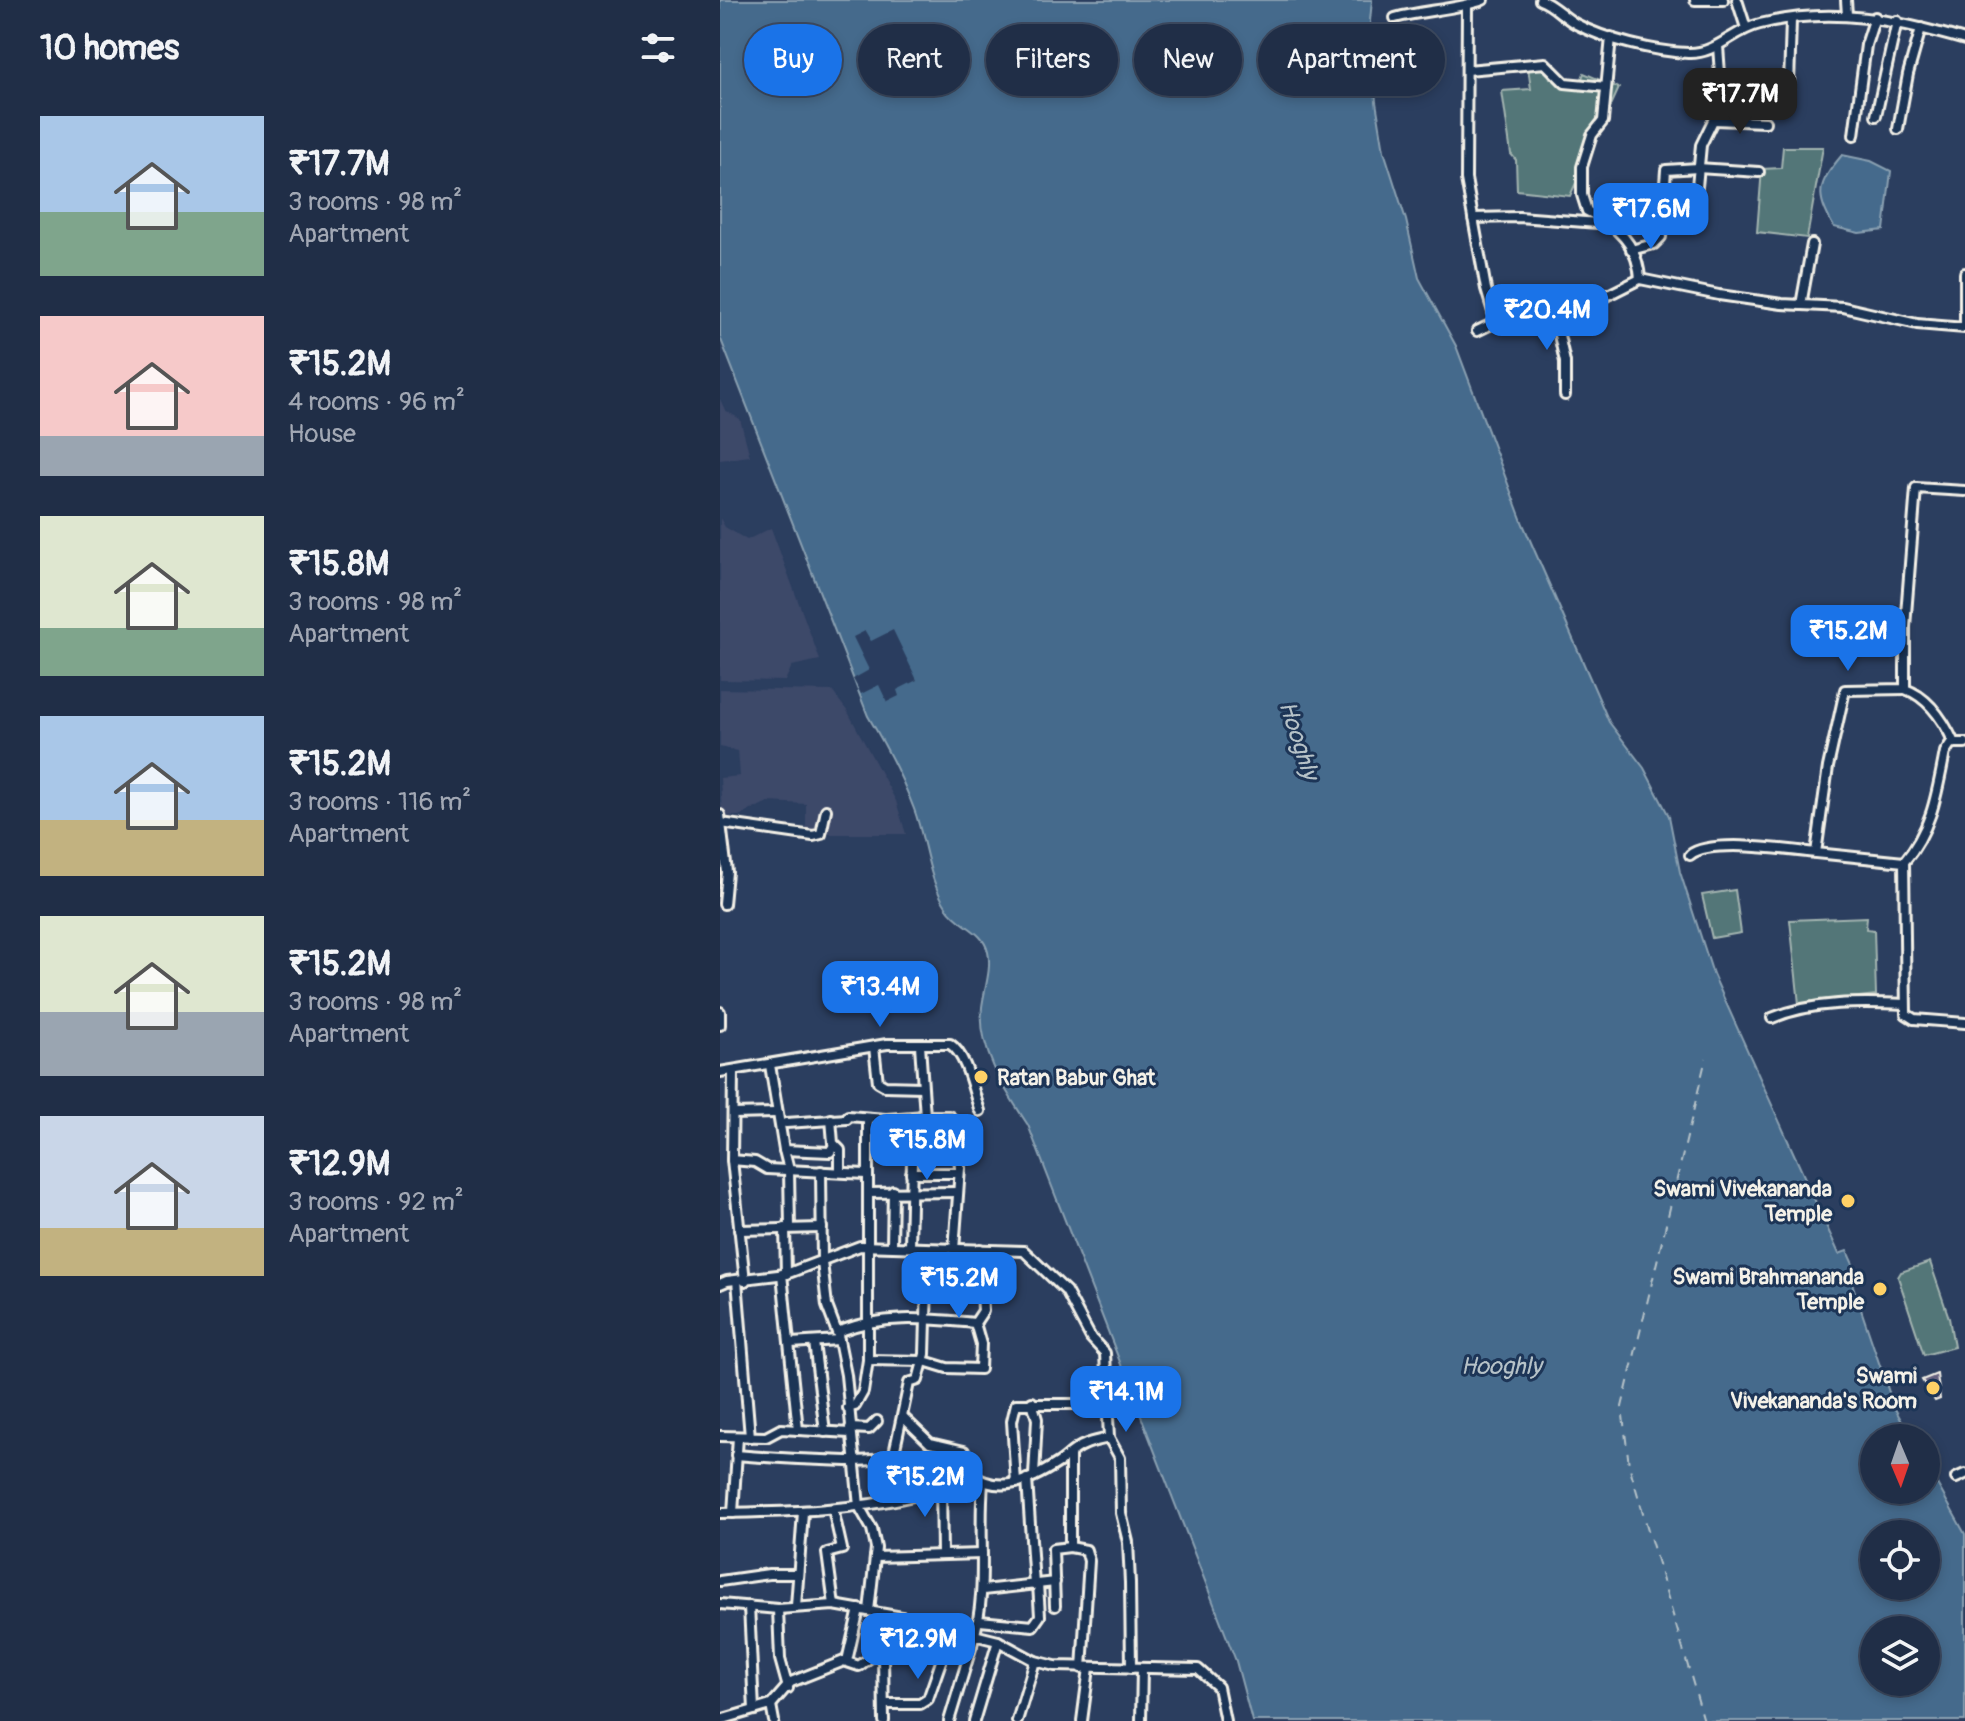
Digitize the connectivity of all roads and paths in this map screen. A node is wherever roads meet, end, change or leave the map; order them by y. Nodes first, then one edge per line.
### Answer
1 (1483, 0) edge
2 (1540, 0) edge
3 (1695, 0) edge
4 (1723, 0) edge
5 (1737, 0) edge
6 (1846, 0) edge
7 (1467, 6) junction
8 (1847, 15) junction
9 (1875, 17) junction
10 (1395, 18) dead end
11 (1791, 20) junction
12 (1897, 21) junction
13 (1746, 28) junction
14 (1921, 28) junction
15 (1611, 37) junction
16 (1965, 40) edge
17 (1718, 46) junction
18 (1467, 70) junction
19 (1606, 87) junction
20 (1776, 87) dead end
21 (1876, 116) dead end
22 (1715, 120) junction
23 (1765, 122) dead end
24 (1898, 129) dead end
25 (1854, 135) dead end
26 (1698, 168) junction
27 (1759, 172) dead end
28 (1473, 218) junction
29 (1694, 218) dead end
30 (1598, 223) dead end
31 (1812, 244) dead end
32 (1631, 250) junction
33 (1965, 273) edge
34 (1640, 279) junction
35 (1801, 305) junction
36 (1553, 308) junction
37 (1496, 322) junction
38 (1965, 326) edge
39 (1477, 331) dead end
40 (1565, 395) dead end
41 (1965, 491) edge
42 (1905, 689) junction
43 (1954, 743) junction
44 (1965, 743) edge
45 (826, 810) dead end
46 (721, 819) edge
47 (1816, 853) junction
48 (1690, 855) dead end
49 (1904, 862) junction
50 (724, 904) dead end
51 (1905, 1004) junction
52 (720, 1012) edge
53 (1772, 1018) dead end
54 (1965, 1023) edge
55 (720, 1025) edge
56 (920, 1045) junction
57 (874, 1047) junction
58 (770, 1065) junction
59 (733, 1071) junction
60 (720, 1072) edge
61 (922, 1087) junction
62 (980, 1111) dead end
63 (776, 1113) junction
64 (733, 1114) junction
65 (925, 1116) junction
66 (868, 1118) junction
67 (908, 1118) junction
68 (831, 1119) junction
69 (786, 1123) dead end
70 (834, 1145) junction
71 (784, 1150) junction
72 (732, 1160) junction
73 (789, 1170) junction
74 (821, 1171) junction
75 (840, 1172) junction
76 (911, 1173) junction
77 (959, 1173) junction
78 (866, 1174) junction
79 (893, 1191) junction
80 (910, 1192) junction
81 (958, 1192) junction
82 (868, 1193) junction
83 (788, 1228) junction
84 (822, 1228) junction
85 (739, 1230) junction
86 (892, 1245) junction
87 (866, 1246) junction
88 (910, 1247) junction
89 (980, 1249) junction
90 (928, 1250) junction
91 (954, 1250) junction
92 (822, 1262) junction
93 (784, 1274) junction
94 (741, 1280) junction
95 (720, 1284) edge
96 (927, 1318) junction
97 (869, 1321) junction
98 (975, 1323) junction
99 (838, 1337) junction
100 (814, 1342) junction
101 (791, 1343) junction
102 (868, 1360) junction
103 (924, 1361) junction
104 (1032, 1402) junction
105 (1109, 1404) junction
106 (848, 1408) junction
107 (903, 1417) junction
108 (877, 1421) dead end
109 (798, 1430) junction
110 (850, 1430) junction
111 (825, 1432) junction
112 (720, 1436) edge
113 (738, 1437) junction
114 (750, 1437) junction
115 (1109, 1438) junction
116 (1070, 1454) junction
117 (736, 1455) junction
118 (893, 1458) junction
119 (853, 1461) junction
120 (970, 1474) junction
121 (1030, 1478) junction
122 (983, 1483) junction
123 (1016, 1483) junction
124 (940, 1486) junction
125 (859, 1506) junction
126 (833, 1509) junction
127 (803, 1512) junction
128 (720, 1513) edge
129 (733, 1513) junction
130 (1070, 1547) junction
131 (942, 1553) junction
132 (982, 1554) junction
133 (875, 1557) junction
134 (798, 1574) junction
135 (720, 1581) edge
136 (1055, 1582) junction
137 (1036, 1584) junction
138 (983, 1590) junction
139 (720, 1604) edge
140 (834, 1605) junction
141 (749, 1606) junction
142 (796, 1606) junction
143 (1055, 1606) dead end
144 (778, 1609) junction
145 (859, 1609) junction
146 (869, 1611) junction
147 (980, 1621) junction
148 (975, 1634) junction
149 (998, 1641) junction
150 (972, 1645) junction
151 (945, 1649) junction
152 (883, 1654) junction
153 (847, 1661) junction
154 (1035, 1661) junction
155 (1085, 1668) junction
156 (1131, 1668) junction
157 (1142, 1668) junction
158 (788, 1688) junction
159 (885, 1704) junction
160 (771, 1705) junction
161 (754, 1710) junction
162 (745, 1717) edge
163 (720, 1720) edge
164 (774, 1721) edge
165 (884, 1721) edge
166 (949, 1721) edge
167 (974, 1721) edge
168 (1017, 1721) edge
169 (1082, 1721) edge
170 (1141, 1721) edge
171 (1225, 1721) edge

1 - 7 street
2 - 15 street
3 - 4 street
5 - 13 street
6 - 8 street
7 - 10 street
7 - 18 street
8 - 9 street
8 - 11 street
9 - 12 street
9 - 25 street
11 - 13 street
11 - 20 street
12 - 14 street
12 - 21 street
13 - 17 street
14 - 16 street
14 - 24 street
15 - 17 street
15 - 19 street
17 - 22 street
18 - 19 street
18 - 28 street
19 - 32 street
22 - 23 street
22 - 26 street
26 - 27 street
26 - 29 street
26 - 32 street
28 - 30 street
28 - 37 street
31 - 35 street
32 - 34 street
33 - 38 street
34 - 35 street
34 - 36 street
35 - 38 street
36 - 37 street
36 - 40 street
37 - 39 street
41 - 42 street
42 - 43 street
42 - 47 street
43 - 44 street
43 - 49 street
45 - 46 street
46 - 50 street
47 - 48 street
47 - 49 street
49 - 51 street
51 - 53 street
51 - 54 street
52 - 55 street
56 - 57 street
56 - 61 street
56 - 62 street
57 - 58 street
57 - 61 street
58 - 59 street
58 - 63 street
59 - 60 street
59 - 64 street
61 - 65 street
63 - 64 street
63 - 71 street
64 - 72 street
65 - 67 street
65 - 77 street
66 - 67 street
66 - 68 street
66 - 78 street
67 - 76 street
68 - 69 street
68 - 70 street
70 - 71 street
70 - 75 street
71 - 73 street
72 - 73 street
72 - 85 street
73 - 74 street
73 - 83 street
74 - 75 street
74 - 84 street
75 - 78 street
76 - 77 street
76 - 80 street
77 - 81 street
78 - 82 street
79 - 80 street
79 - 82 street
79 - 86 street
80 - 81 street
80 - 88 street
81 - 91 street
82 - 87 street
83 - 84 street
83 - 85 street
83 - 93 street
84 - 92 street
85 - 94 street
86 - 87 street
86 - 88 street
87 - 92 street
87 - 97 street
88 - 90 street
89 - 91 street
89 - 98 street
89 - 105 street
90 - 91 street
90 - 96 street
92 - 93 street
92 - 99 street
93 - 94 street
93 - 101 street
94 - 95 street
94 - 114 street
96 - 97 street
96 - 98 street
96 - 103 street
97 - 99 street
97 - 102 street
98 - 103 street
99 - 100 street
99 - 106 street
100 - 101 street
100 - 111 street
101 - 109 street
102 - 103 street
102 - 106 street
103 - 107 street
104 - 105 street
104 - 121 street
104 - 123 street
105 - 115 street
106 - 110 street
107 - 118 street
107 - 120 street
108 - 110 street
109 - 111 street
109 - 114 street
110 - 111 street
110 - 119 street
112 - 113 street
113 - 114 street
113 - 117 street
115 - 116 street
115 - 156 street
116 - 121 street
116 - 130 street
117 - 119 street
117 - 129 street
118 - 119 street
118 - 124 street
119 - 125 street
120 - 122 street
120 - 124 street
121 - 123 street
121 - 137 street
122 - 123 street
122 - 132 street
124 - 125 street
124 - 131 street
125 - 126 street
125 - 133 street
126 - 127 street
126 - 140 street
127 - 129 street
127 - 134 street
128 - 129 street
130 - 136 street
130 - 155 street
131 - 132 street
131 - 133 street
132 - 138 street
133 - 146 street
134 - 135 street
134 - 142 street
136 - 137 street
136 - 143 street
137 - 138 street
137 - 147 street
138 - 147 street
139 - 141 street
140 - 142 street
140 - 145 street
141 - 144 street
141 - 161 street
142 - 144 street
144 - 158 street
145 - 146 street
145 - 153 street
146 - 148 street
147 - 148 street
148 - 149 street
148 - 150 street
149 - 154 street
149 - 167 street
150 - 151 street
150 - 166 street
151 - 152 street
151 - 159 street
152 - 153 street
152 - 159 street
153 - 158 street
154 - 155 street
154 - 168 street
155 - 156 street
155 - 169 street
156 - 157 street
157 - 170 street
157 - 171 street
158 - 160 street
159 - 165 street
160 - 161 street
160 - 164 street
161 - 162 street
162 - 163 street

